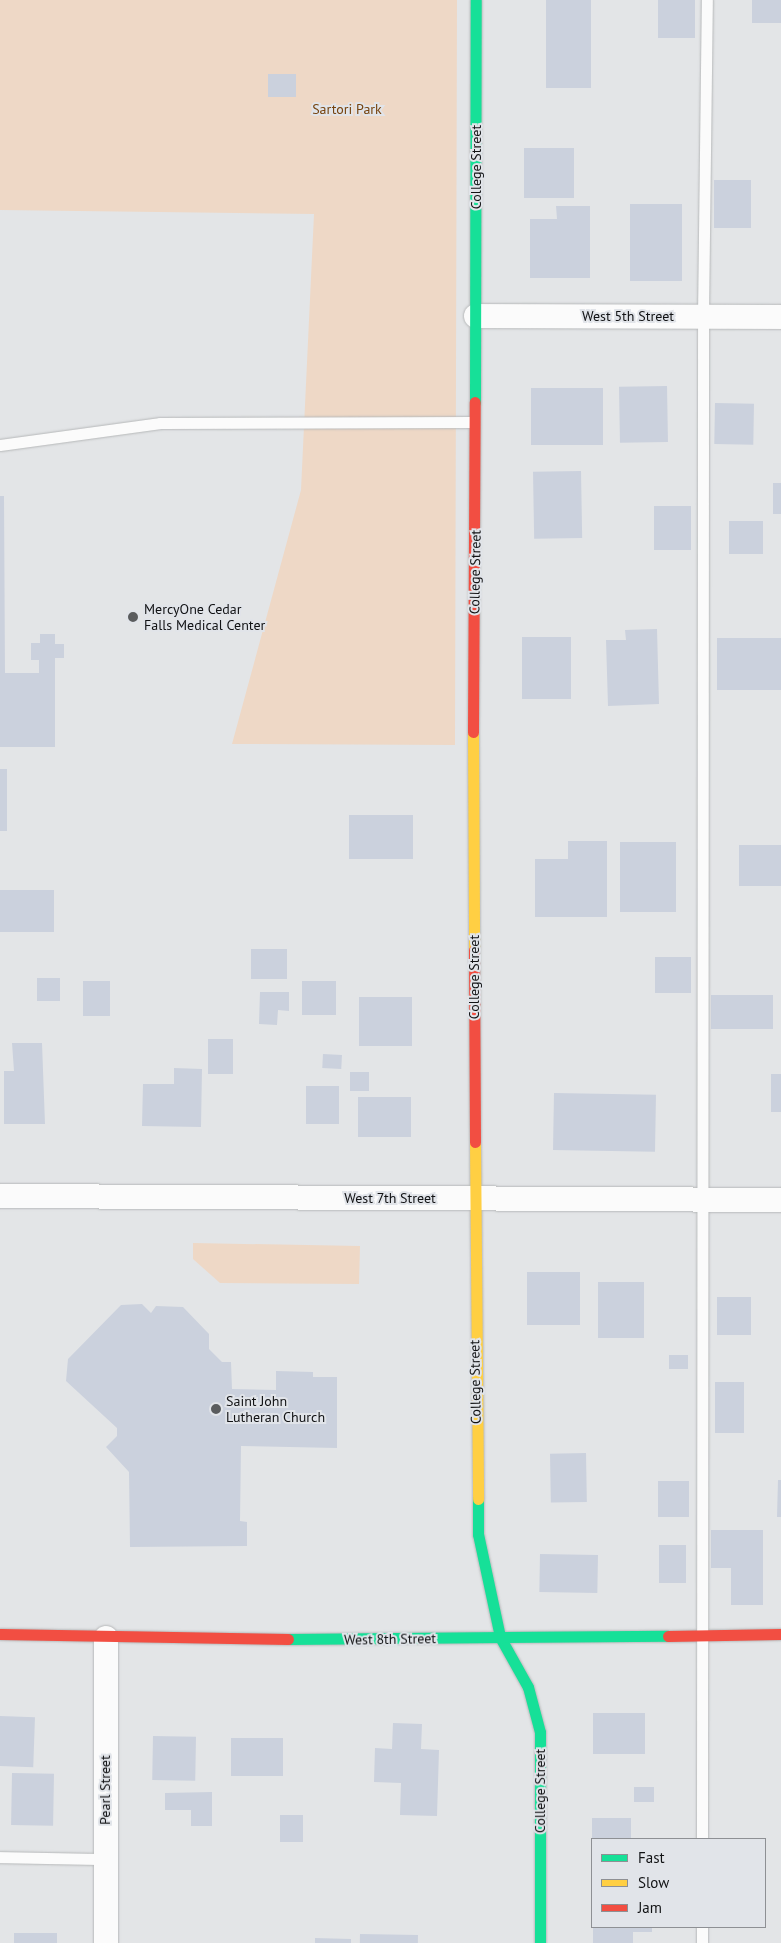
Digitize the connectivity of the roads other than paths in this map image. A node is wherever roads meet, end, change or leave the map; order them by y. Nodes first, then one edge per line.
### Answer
1 (476, 0) edge
2 (707, 0) edge
3 (476, 316) junction
4 (703, 316) junction
5 (781, 317) edge
6 (476, 422) junction
7 (0, 445) edge
8 (0, 1196) edge
9 (475, 1199) junction
10 (702, 1200) junction
11 (781, 1200) edge
12 (702, 1633) junction
13 (0, 1634) edge
14 (781, 1634) edge
15 (500, 1637) junction
16 (106, 1638) junction
17 (702, 1838) edge
18 (0, 1858) edge
19 (106, 1859) junction
20 (702, 1928) edge
21 (106, 1943) edge
22 (540, 1943) edge
23 (702, 1943) edge

1 - 3 street, College Street
2 - 4 lane
3 - 4 street, West 5th Street
3 - 6 street, College Street
4 - 5 street, West 5th Street
4 - 10 lane
6 - 7 lane
6 - 9 street, College Street
8 - 9 street, West 7th Street
9 - 10 street, West 7th Street
9 - 15 street, College Street
10 - 11 street, West 7th Street
10 - 12 lane
12 - 14 street, West 8th Street
12 - 15 street, West 8th Street
12 - 17 lane
13 - 16 street, West 8th Street
15 - 16 street, West 8th Street
15 - 22 street, College Street
16 - 19 street, Pearl Street
18 - 19 lane
19 - 21 street, Pearl Street
20 - 23 lane

